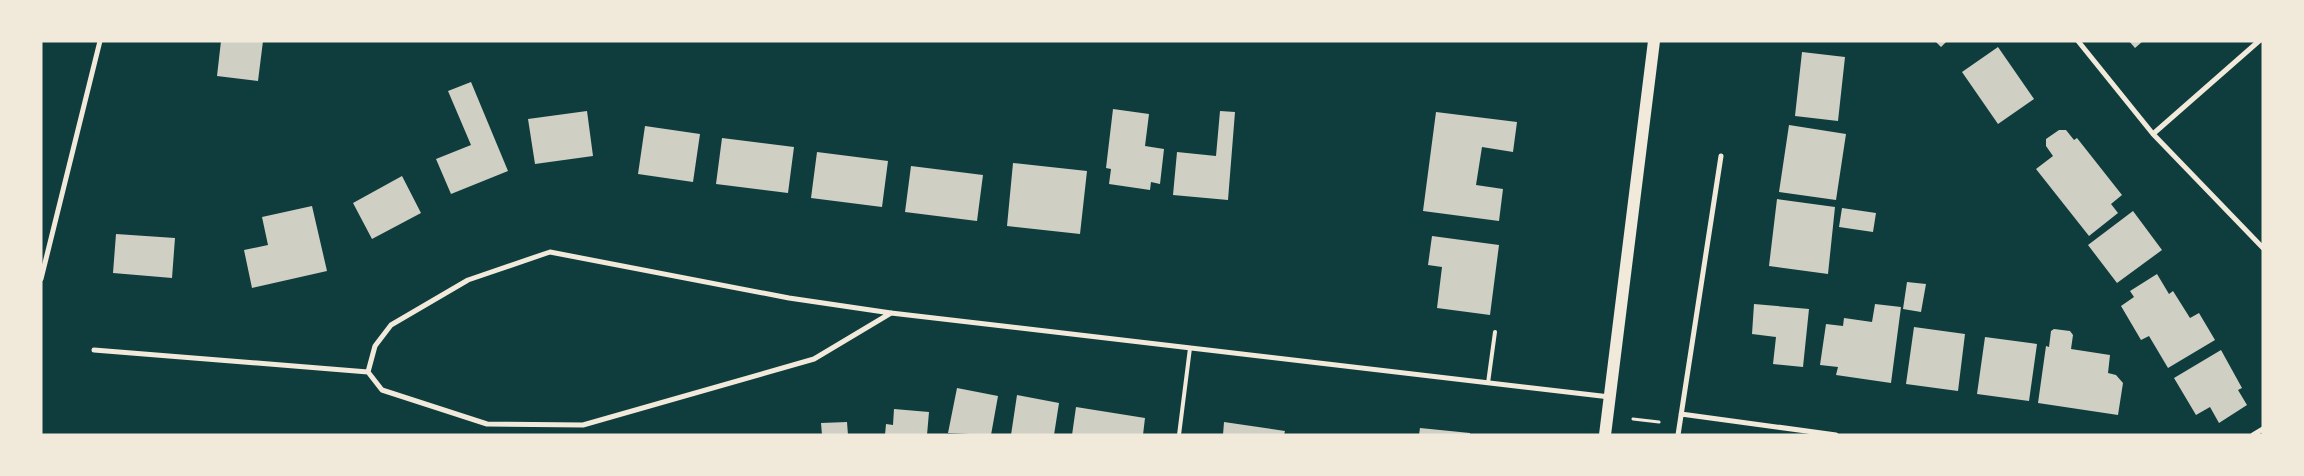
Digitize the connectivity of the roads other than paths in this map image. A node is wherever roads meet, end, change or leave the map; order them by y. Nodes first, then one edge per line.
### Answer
1 (100, 41) edge
2 (1654, 41) edge
3 (2078, 41) edge
4 (2259, 41) edge
5 (2153, 134) junction
6 (1721, 156) dead end
7 (2263, 248) edge
8 (41, 279) edge
9 (891, 313) junction
10 (1495, 332) dead end
11 (1190, 348) junction
12 (94, 350) dead end
13 (368, 372) junction
14 (1488, 383) junction
15 (1611, 397) junction
16 (1681, 414) junction
17 (2263, 429) edge
18 (1179, 435) edge
19 (1606, 435) edge
20 (1678, 435) edge
21 (1836, 435) edge
22 (2253, 435) edge

1 - 8 street
2 - 15 main road
3 - 5 street
4 - 5 street
5 - 7 street
6 - 16 street
9 - 11 street
9 - 13 street
9 - 13 street
10 - 14 lane
11 - 14 street
11 - 18 lane
12 - 13 street
14 - 15 street
15 - 19 main road
16 - 20 street
16 - 21 street
17 - 22 street

